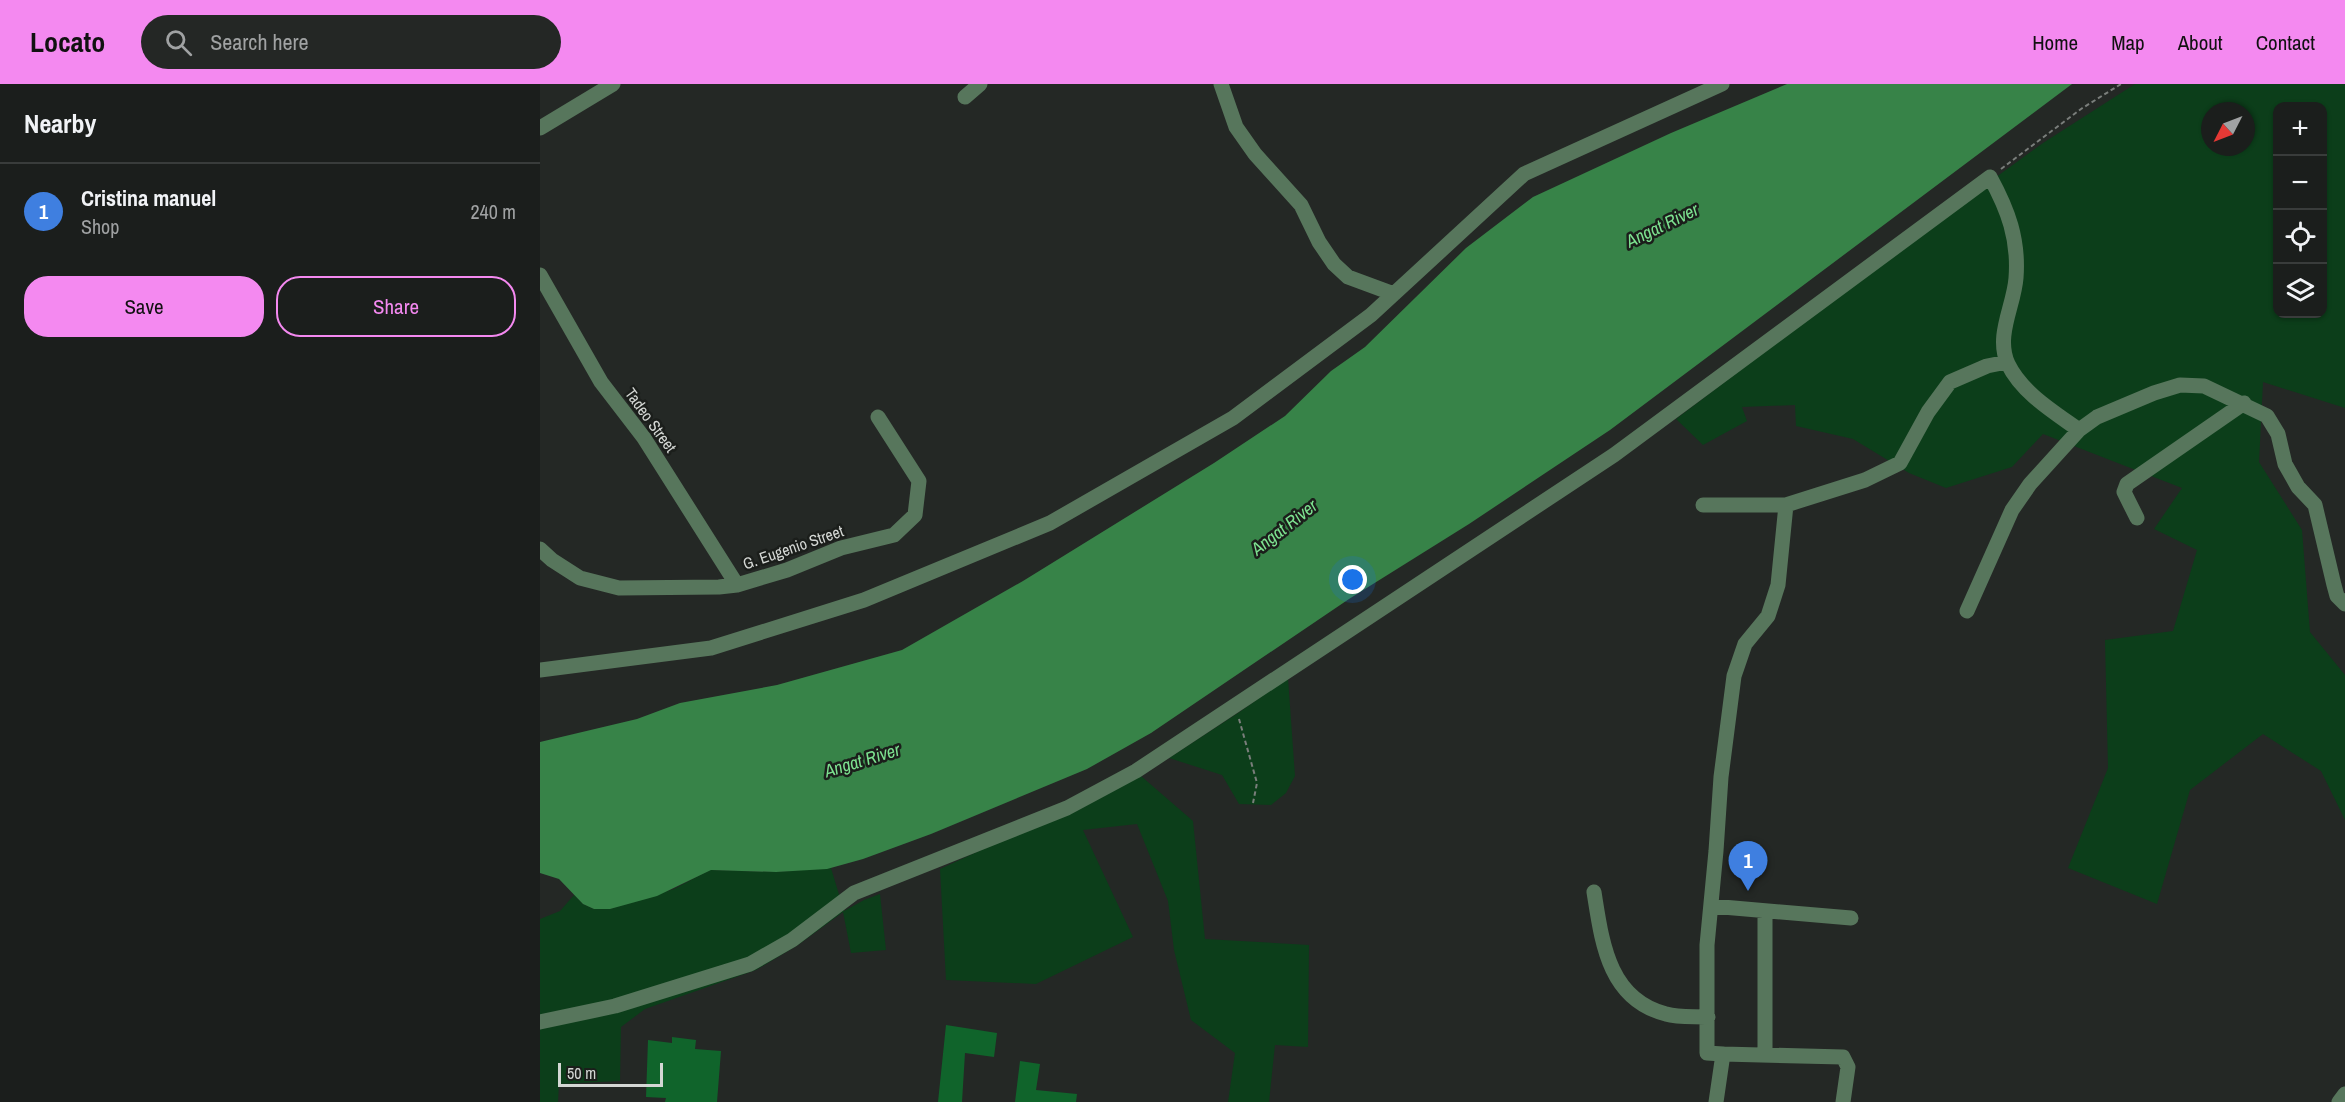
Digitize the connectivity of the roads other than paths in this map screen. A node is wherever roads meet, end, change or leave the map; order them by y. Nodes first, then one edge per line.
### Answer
1 (613, 84) edge
2 (980, 84) edge
3 (1221, 84) edge
4 (1722, 84) edge
5 (966, 97) dead end
6 (540, 128) edge
7 (540, 274) edge
8 (1394, 294) junction
9 (2007, 362) junction
10 (2244, 403) junction
11 (878, 417) dead end
12 (2079, 430) junction
13 (1703, 505) dead end
14 (1786, 505) junction
15 (2137, 518) dead end
16 (540, 549) edge
17 (737, 585) junction
18 (2345, 604) edge
19 (1967, 611) dead end
20 (540, 669) edge
21 (1594, 892) dead end
22 (1711, 906) junction
23 (1765, 911) junction
24 (1851, 918) dead end
25 (1708, 1017) junction
26 (540, 1022) edge
27 (1723, 1053) junction
28 (1764, 1054) junction
29 (2345, 1094) edge
30 (1716, 1102) edge
31 (1843, 1102) edge
32 (2339, 1102) edge

1 - 6 street
2 - 5 street
3 - 8 street
4 - 8 street
7 - 17 street, Tadeo Street
8 - 20 street
9 - 12 street
9 - 14 street
9 - 26 street
10 - 12 street
10 - 15 street
10 - 18 street
11 - 17 street, G. Eugenio Street
12 - 19 street
13 - 14 street
14 - 22 street
16 - 17 street, G. Eugenio Street
21 - 25 street
22 - 23 street
22 - 25 street
23 - 24 street
23 - 28 street
25 - 27 street
27 - 28 street
27 - 30 street
28 - 31 street
29 - 32 street

